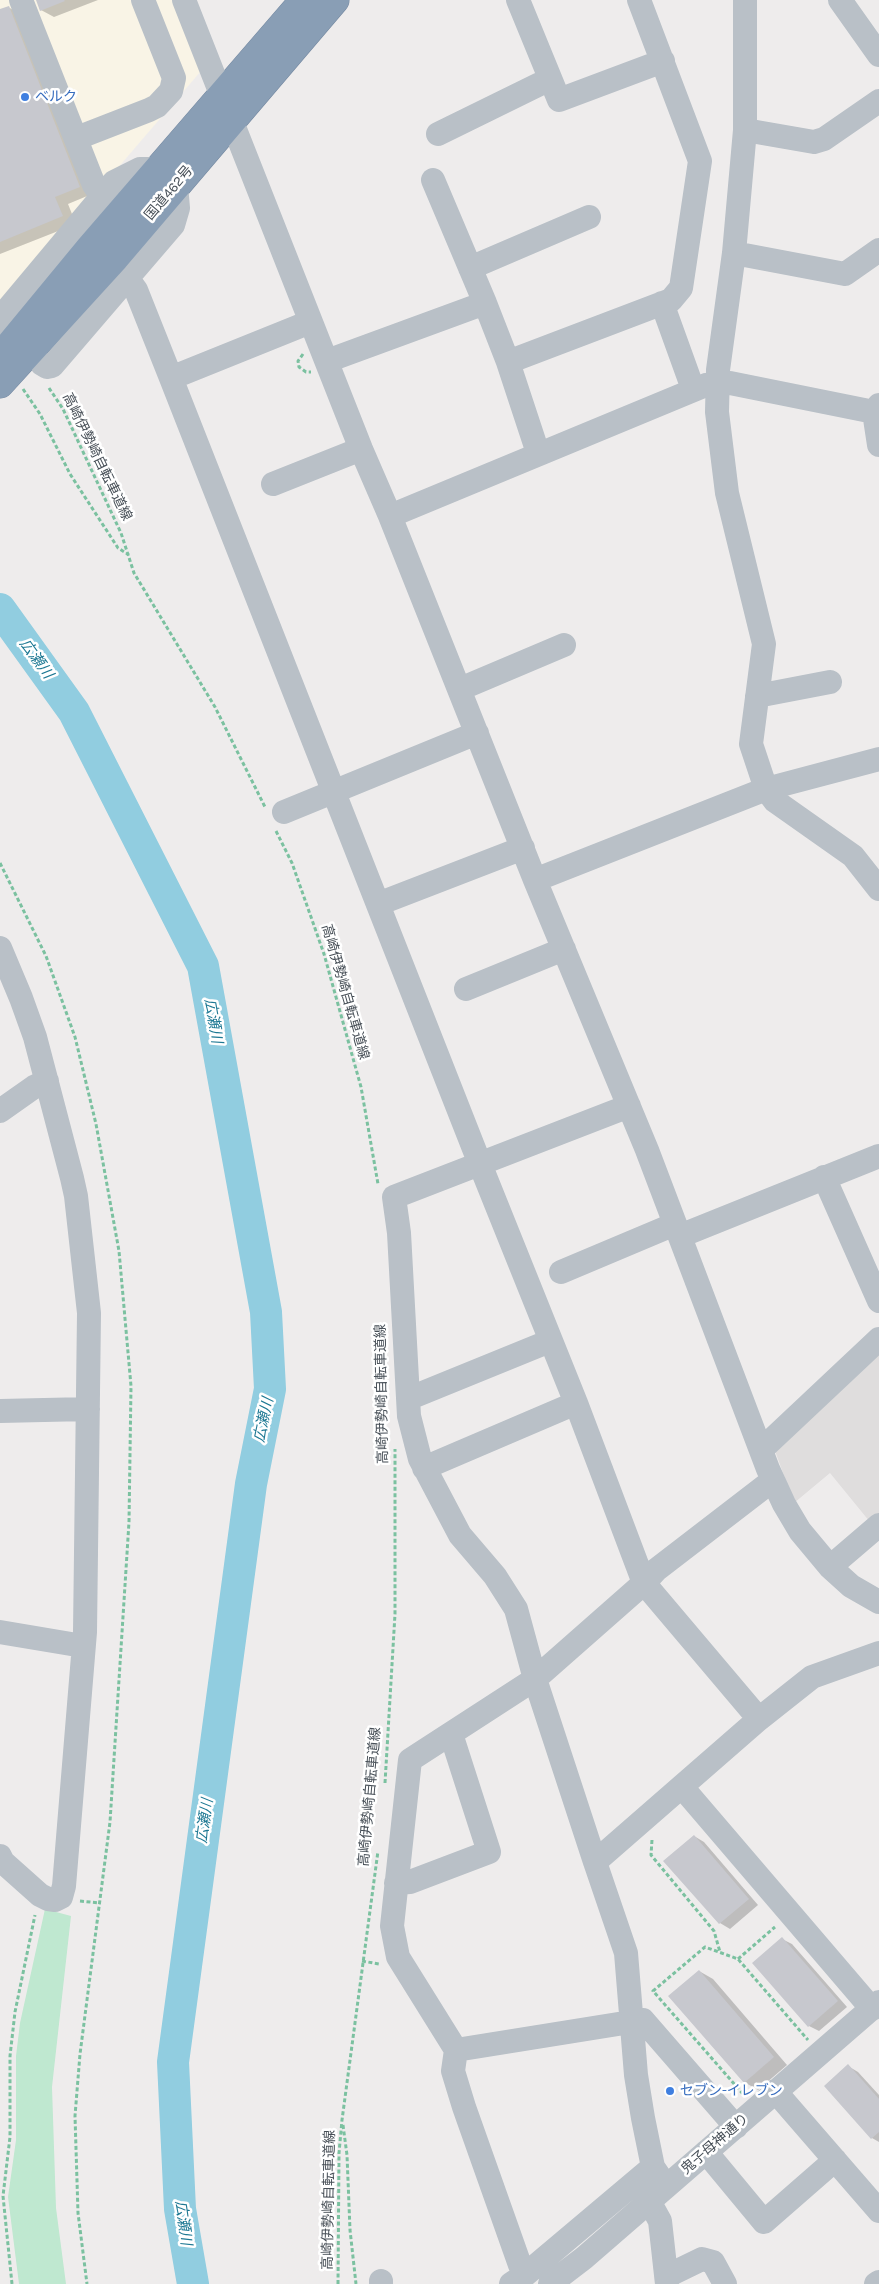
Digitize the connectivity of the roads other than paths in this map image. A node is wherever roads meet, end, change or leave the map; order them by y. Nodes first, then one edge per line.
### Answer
1 (21, 0) edge
2 (143, 0) edge
3 (184, 0) edge
4 (304, 0) edge
5 (334, 0) edge
6 (518, 0) edge
7 (640, 0) edge
8 (745, 0) edge
9 (840, 0) edge
10 (879, 55) edge
11 (663, 62) junction
12 (550, 79) junction
13 (221, 95) junction
14 (879, 101) edge
15 (230, 120) junction
16 (745, 130) junction
17 (438, 134) dead end
18 (77, 138) junction
19 (166, 177) junction
20 (433, 180) dead end
21 (102, 196) junction
22 (589, 217) dead end
23 (879, 250) edge
24 (734, 253) junction
25 (470, 268) junction
26 (128, 279) junction
27 (485, 303) junction
28 (662, 303) junction
29 (310, 322) junction
30 (3, 324) dead end
31 (0, 358) edge
32 (326, 361) junction
33 (508, 362) junction
34 (42, 364) dead end
35 (172, 378) junction
36 (718, 383) junction
37 (10, 384) edge
38 (693, 389) junction
39 (876, 408) edge
40 (879, 445) edge
41 (361, 449) junction
42 (538, 453) junction
43 (273, 484) dead end
44 (390, 516) junction
45 (564, 645) dead end
46 (830, 682) dead end
47 (460, 689) junction
48 (757, 696) junction
49 (477, 733) junction
50 (879, 758) edge
51 (766, 788) junction
52 (334, 793) junction
53 (275, 815) road end
54 (524, 848) junction
55 (535, 880) junction
56 (879, 889) edge
57 (378, 904) junction
58 (0, 948) edge
59 (564, 949) junction
60 (466, 988) dead end
61 (47, 1082) junction
62 (629, 1106) junction
63 (0, 1111) edge
64 (879, 1156) edge
65 (480, 1164) junction
66 (824, 1177) junction
67 (678, 1230) junction
68 (561, 1272) dead end
69 (879, 1301) edge
70 (879, 1340) edge
71 (550, 1341) junction
72 (410, 1398) junction
73 (576, 1403) junction
74 (88, 1408) junction
75 (0, 1411) edge
76 (761, 1450) junction
77 (424, 1468) junction
78 (773, 1480) junction
79 (879, 1525) edge
80 (830, 1566) junction
81 (644, 1583) junction
82 (879, 1602) edge
83 (0, 1632) edge
84 (83, 1646) junction
85 (879, 1653) edge
86 (535, 1679) junction
87 (759, 1719) junction
88 (451, 1734) junction
89 (682, 1787) junction
90 (595, 1862) junction
91 (1, 1863) edge
92 (396, 1883) junction
93 (875, 2006) edge
94 (631, 2022) junction
95 (456, 2050) junction
96 (775, 2091) junction
97 (736, 2126) junction
98 (706, 2152) junction
99 (835, 2160) junction
100 (656, 2185) junction
101 (879, 2210) edge
102 (519, 2279) edge
103 (667, 2280) edge
104 (550, 2284) edge
105 (725, 2284) edge

1 - 18 street
2 - 18 street
3 - 13 street
4 - 13 highway, 国道462号
5 - 15 highway, 国道462号
6 - 12 street
7 - 11 street
8 - 16 street
9 - 10 street
11 - 12 street
11 - 28 street
12 - 17 street
13 - 15 street
13 - 19 highway, 国道462号
14 - 16 street
15 - 19 highway, 国道462号
15 - 29 street
16 - 24 street
18 - 21 street
19 - 21 street
19 - 26 street
19 - 31 highway, 国道462号
19 - 37 highway, 国道462号
20 - 25 street
21 - 30 street
22 - 25 street
23 - 24 street
24 - 36 street
25 - 27 street
26 - 34 street
26 - 35 street
27 - 32 street
27 - 33 street
28 - 33 street
28 - 38 street
29 - 32 street
29 - 35 street
32 - 41 street
33 - 42 street
35 - 52 street
36 - 38 street
36 - 39 street
36 - 48 street
38 - 42 street
39 - 40 street
41 - 43 street
41 - 44 street
42 - 44 street
44 - 47 street
45 - 47 street
46 - 48 street
47 - 49 street
48 - 51 street
49 - 52 street
49 - 54 street
50 - 51 street
51 - 55 street
51 - 56 street
52 - 53 street
52 - 57 street
54 - 55 street
54 - 57 street
55 - 59 street
57 - 65 street
58 - 61 street
59 - 60 street
59 - 62 street
61 - 63 street
61 - 74 street
62 - 65 street
62 - 67 street
64 - 66 street
65 - 71 street
65 - 72 street
66 - 67 street
66 - 69 street
67 - 68 street
67 - 76 street
70 - 76 street
71 - 72 street
71 - 73 street
72 - 77 street
73 - 77 street
73 - 81 street
74 - 75 street
74 - 84 street
76 - 78 street
77 - 86 street
78 - 80 street
78 - 81 street
79 - 80 street
80 - 82 street
81 - 86 street
81 - 87 street
83 - 84 street
84 - 91 street
85 - 87 street
86 - 88 street
86 - 90 street
87 - 89 street
88 - 92 street
88 - 92 street
89 - 90 street
89 - 93 street
90 - 94 street
92 - 95 street
93 - 96 street, 鬼子母神通り
94 - 95 street
94 - 97 street
94 - 100 street
95 - 102 street
96 - 97 street, 鬼子母神通り
96 - 99 street
97 - 98 street, 鬼子母神通り
98 - 99 street
98 - 100 street, 鬼子母神通り
99 - 101 street
100 - 102 street
100 - 103 street
100 - 104 street, 鬼子母神通り
103 - 105 street

